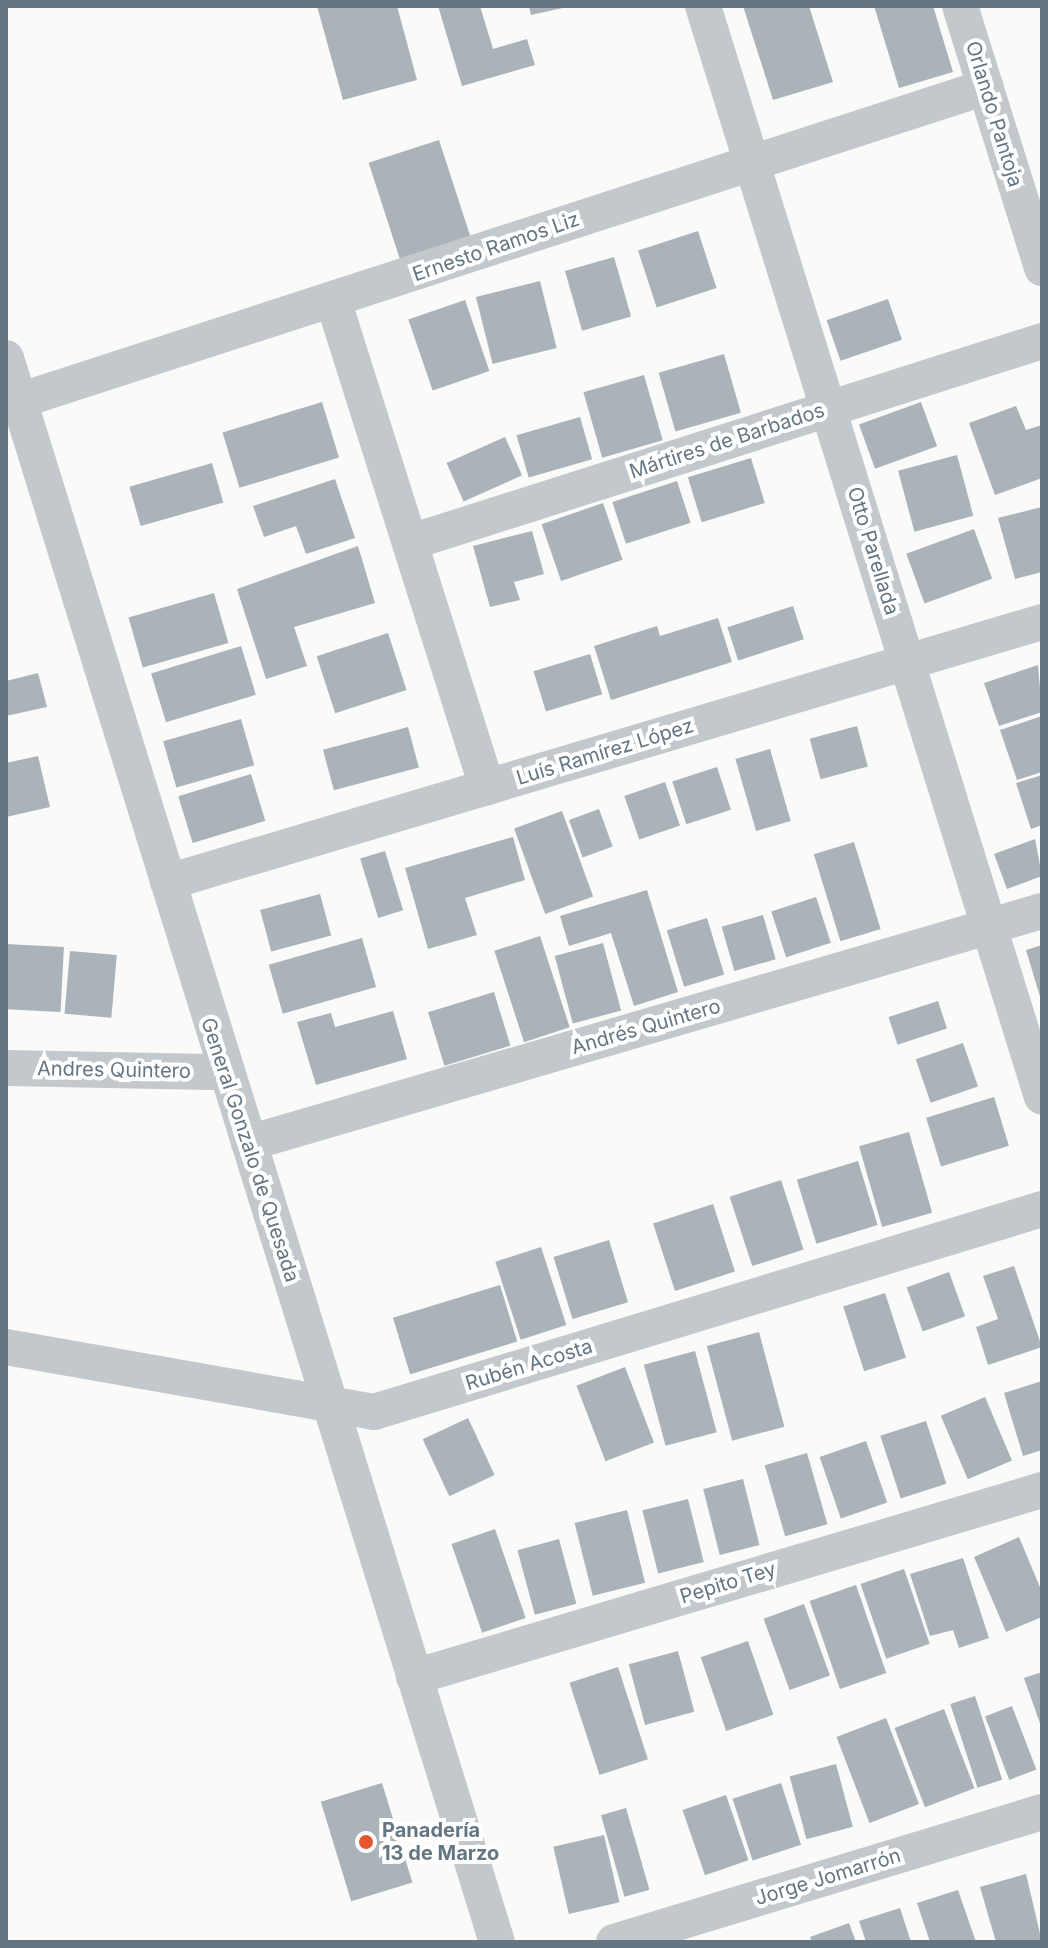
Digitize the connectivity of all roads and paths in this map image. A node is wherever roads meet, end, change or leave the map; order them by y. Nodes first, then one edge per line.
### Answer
1 (703, 6) edge
2 (960, 6) edge
3 (986, 87) junction
4 (751, 159) junction
5 (1042, 268) edge
6 (334, 303) junction
7 (1042, 341) edge
8 (6, 358) edge
9 (13, 403) edge
10 (828, 409) junction
11 (411, 542) junction
12 (1042, 622) edge
13 (907, 662) junction
14 (487, 787) junction
15 (168, 882) junction
16 (1042, 911) edge
17 (989, 926) junction
18 (6, 1068) edge
19 (223, 1072) junction
20 (1042, 1097) edge
21 (249, 1143) junction
22 (1042, 1209) edge
23 (6, 1347) edge
24 (331, 1404) junction
25 (1042, 1490) edge
26 (414, 1677) junction
27 (1042, 1812) edge
28 (497, 1942) edge
29 (614, 1942) edge

1 - 4 street, Otto Parellada
2 - 3 street, Orlando Pantoja
3 - 4 street, Ernesto Ramos Liz
3 - 5 street, Orlando Pantoja
4 - 6 street, Ernesto Ramos Liz
4 - 10 street, Otto Parellada
6 - 9 street, Ernesto Ramos Liz
6 - 11 street
7 - 10 street, Mártires de Barbados
8 - 9 street, General Gonzalo de Quesada
9 - 15 street, General Gonzalo de Quesada
10 - 11 street, Mártires de Barbados
10 - 13 street, Otto Parellada
11 - 14 street
12 - 13 street, Luís Ramírez López
13 - 14 street, Luís Ramírez López
13 - 17 street, Otto Parellada
14 - 15 street, Luís Ramírez López
15 - 19 street, General Gonzalo de Quesada
16 - 17 street, Andrés Quintero
17 - 20 street, Otto Parellada
17 - 21 street, Andrés Quintero
18 - 19 street, Andres Quintero
19 - 21 street, General Gonzalo de Quesada
21 - 24 street, General Gonzalo de Quesada
22 - 24 street, Rubén Acosta
23 - 24 street, Rubén Acosta
24 - 26 street, General Gonzalo de Quesada
25 - 26 street, Pepito Tey
26 - 28 street, General Gonzalo de Quesada
27 - 29 street, Jorge Jomarrón

